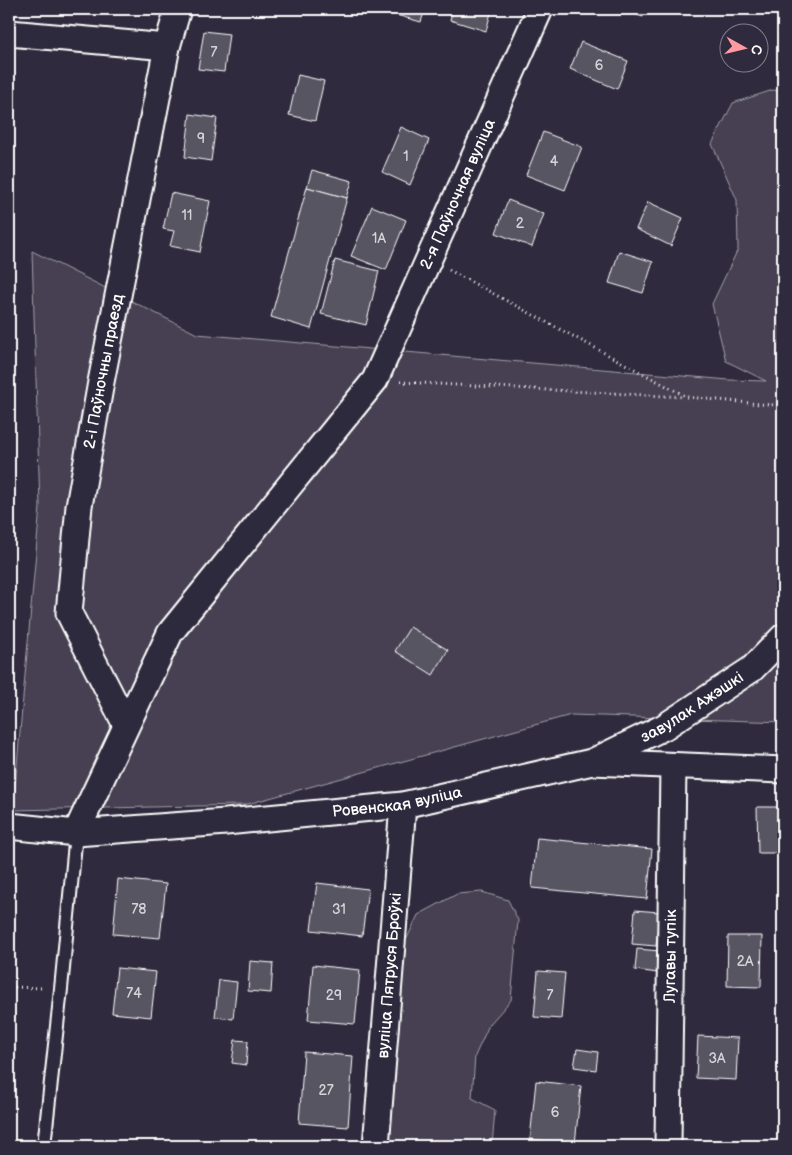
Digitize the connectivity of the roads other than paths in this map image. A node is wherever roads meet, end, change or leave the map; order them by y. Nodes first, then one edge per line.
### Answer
1 (178, 9) edge
2 (540, 9) edge
3 (9, 33) edge
4 (168, 47) junction
5 (783, 637) edge
6 (126, 725) junction
7 (592, 762) junction
8 (673, 766) junction
9 (783, 770) edge
10 (403, 805) junction
11 (9, 826) edge
12 (76, 833) junction
13 (44, 1146) edge
14 (376, 1146) edge
15 (667, 1146) edge

1 - 4 street, 2-і Паўночны праезд
2 - 6 street, 2-я Паўночная вуліца
3 - 4 street
4 - 6 street, 2-і Паўночны праезд
5 - 7 street, завулак Ажэшкі
6 - 12 street, 2-я Паўночная вуліца
7 - 8 street, Ровенская вуліца
7 - 10 street, Ровенская вуліца
8 - 9 street, Ровенская вуліца
8 - 15 street, Лугавы тупік
10 - 12 street, Ровенская вуліца
10 - 14 street, вуліца Пятруся Броўкі
11 - 12 street, Ровенская вуліца
12 - 13 lane

